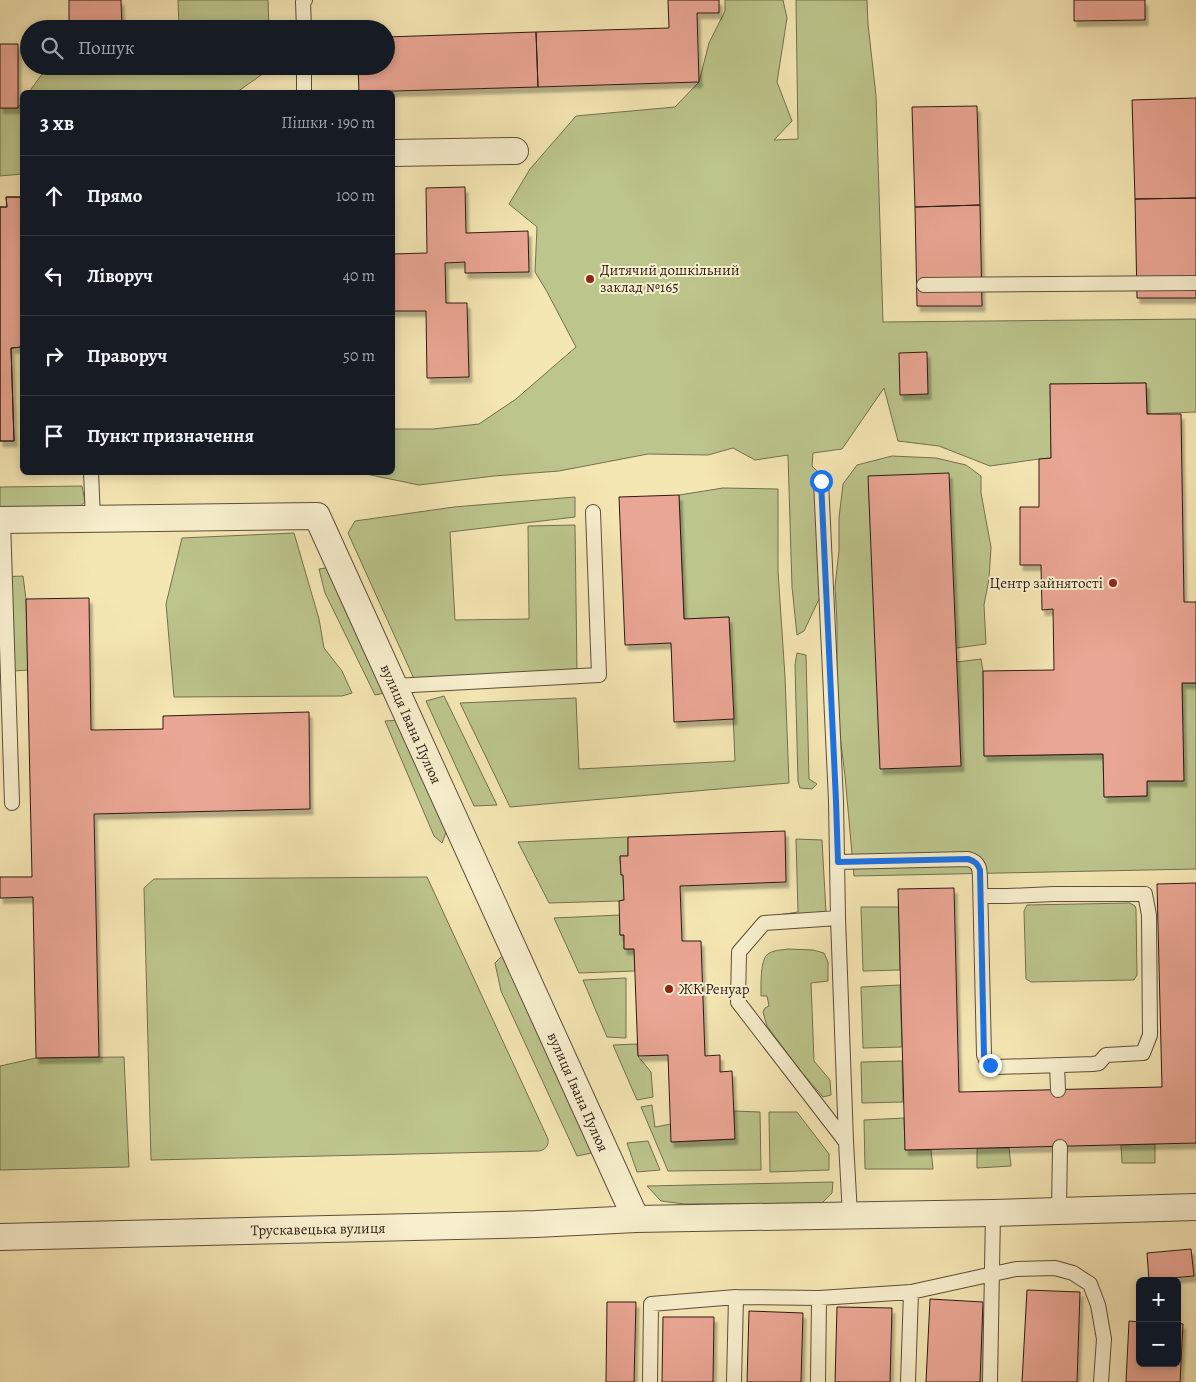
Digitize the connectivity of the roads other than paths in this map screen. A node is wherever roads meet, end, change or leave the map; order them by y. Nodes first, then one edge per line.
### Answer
1 (305, 0) edge
2 (304, 20) edge
3 (304, 75) edge
4 (304, 90) edge
5 (515, 151) dead end
6 (395, 153) edge
7 (1196, 283) edge
8 (924, 285) dead end
9 (91, 475) edge
10 (821, 481) dead end
11 (593, 512) dead end
12 (93, 519) junction
13 (1, 520) edge
14 (394, 686) junction
15 (12, 803) dead end
16 (838, 862) junction
17 (981, 896) junction
18 (838, 918) junction
19 (1057, 1065) junction
20 (1058, 1090) dead end
21 (846, 1142) junction
22 (1060, 1147) dead end
23 (1196, 1207) edge
24 (1060, 1210) junction
25 (993, 1213) junction
26 (850, 1215) junction
27 (636, 1220) junction
28 (0, 1236) edge
29 (992, 1274) junction
30 (911, 1292) junction
31 (736, 1297) junction
32 (819, 1298) junction
33 (650, 1382) edge
34 (734, 1382) edge
35 (818, 1382) edge
36 (908, 1382) edge
37 (990, 1382) edge
38 (1101, 1382) edge

1 - 2 lane
3 - 4 lane
5 - 6 street
7 - 8 lane
9 - 12 lane
10 - 16 lane
11 - 14 lane
12 - 13 street, вулиця Івана Пулюя
12 - 14 street, вулиця Івана Пулюя
13 - 15 lane
14 - 27 street, вулиця Івана Пулюя
16 - 17 lane
16 - 18 lane
17 - 19 lane
17 - 19 lane
18 - 21 lane
18 - 21 lane
19 - 20 lane
21 - 26 lane
22 - 24 lane
23 - 24 street, Трускавецька вулиця
24 - 25 street, Трускавецька вулиця
25 - 26 street, Трускавецька вулиця
25 - 29 lane
26 - 27 street, Трускавецька вулиця
27 - 28 street, Трускавецька вулиця
29 - 30 lane
29 - 37 lane
29 - 38 lane
30 - 32 lane
30 - 36 lane
31 - 32 lane
31 - 33 lane
31 - 34 lane
32 - 35 lane

